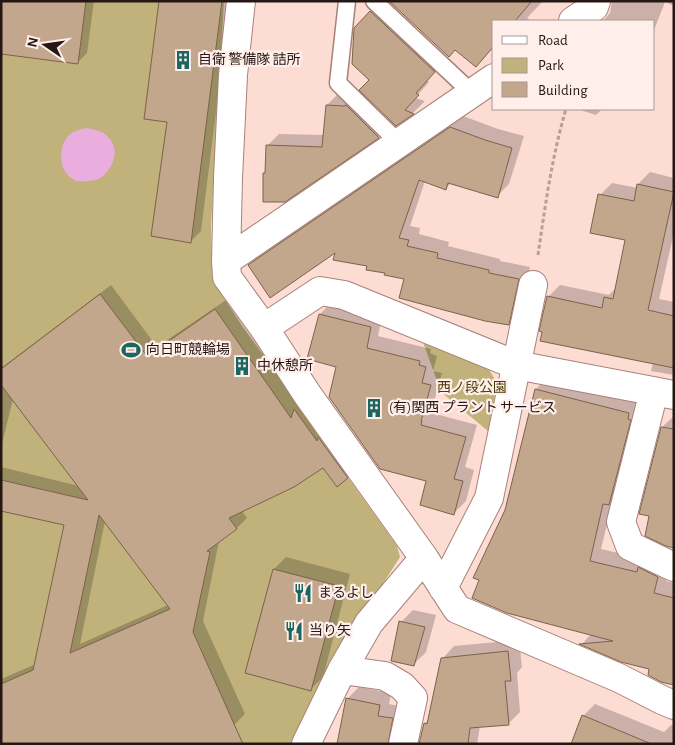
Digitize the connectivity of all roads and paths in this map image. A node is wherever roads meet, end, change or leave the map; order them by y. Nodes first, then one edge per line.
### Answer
1 (241, 1) edge
2 (347, 1) edge
3 (374, 1) edge
4 (596, 1) edge
5 (575, 20) edge
6 (483, 85) edge
7 (566, 110) edge
8 (400, 143) junction
9 (226, 260) junction
10 (533, 284) joint
11 (264, 328) junction
12 (516, 365) junction
13 (664, 393) edge
14 (424, 558) junction
15 (674, 567) edge
16 (443, 588) junction
17 (342, 670) junction
18 (674, 705) edge
19 (306, 744) edge
20 (404, 744) edge

1 - 9 street
2 - 8 lane
3 - 6 lane
4 - 5 street
6 - 8 street
7 - 10 path
8 - 9 street
9 - 11 street
10 - 12 street
11 - 12 street
11 - 14 street
12 - 13 street
12 - 16 street
13 - 15 street
14 - 16 street
14 - 17 street
16 - 18 street
17 - 19 street
17 - 20 street

